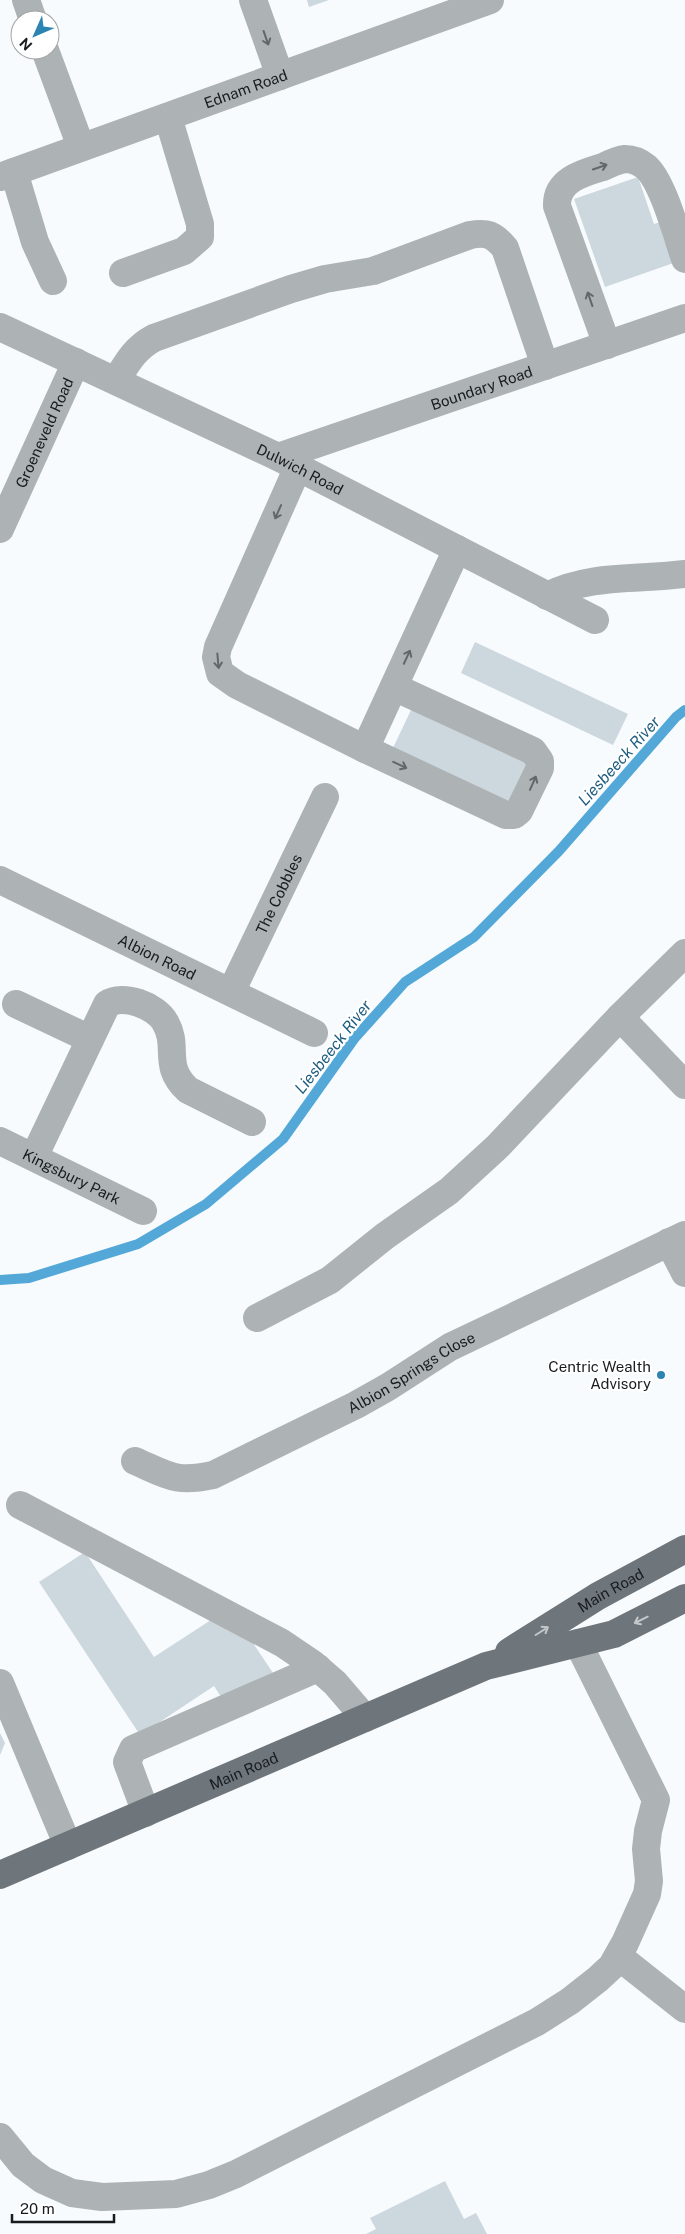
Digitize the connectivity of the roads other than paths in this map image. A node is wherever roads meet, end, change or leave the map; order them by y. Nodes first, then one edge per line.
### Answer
1 (253, 0) edge
2 (490, 0) edge
3 (49, 60) edge
4 (280, 76) junction
5 (168, 117) junction
6 (82, 147) junction
7 (7, 174) edge
8 (685, 259) edge
9 (123, 273) dead end
10 (53, 281) dead end
11 (685, 318) edge
12 (0, 327) edge
13 (607, 345) junction
14 (76, 362) junction
15 (545, 366) junction
16 (116, 381) junction
17 (288, 462) junction
18 (0, 529) edge
19 (457, 549) junction
20 (685, 574) edge
21 (548, 596) junction
22 (595, 620) dead end
23 (394, 688) junction
24 (365, 749) junction
25 (325, 797) dead end
26 (0, 880) edge
27 (685, 953) edge
28 (231, 992) junction
29 (16, 1004) dead end
30 (620, 1017) junction
31 (314, 1033) dead end
32 (90, 1039) junction
33 (685, 1084) edge
34 (252, 1122) dead end
35 (0, 1141) edge
36 (34, 1158) junction
37 (143, 1211) dead end
38 (677, 1238) edge
39 (685, 1273) edge
40 (257, 1318) dead end
41 (135, 1461) dead end
42 (20, 1504) dead end
43 (685, 1550) edge
44 (685, 1598) edge
45 (578, 1643) junction
46 (486, 1666) junction
47 (318, 1668) junction
48 (0, 1683) edge
49 (365, 1718) junction
50 (146, 1813) junction
51 (68, 1846) junction
52 (0, 1876) edge
53 (618, 1956) junction
54 (685, 2009) edge
55 (0, 2137) edge

1 -> 4 street
2 - 4 street, Ednam Road
3 - 6 street
4 - 5 street, Ednam Road
5 - 6 street, Ednam Road
5 - 9 street
6 - 7 street, Ednam Road
7 - 10 street
13 -> 8 street
11 - 13 street, Boundary Road
12 - 14 street, Dulwich Road
13 - 15 street, Boundary Road
14 - 16 street, Dulwich Road
14 - 18 street, Groeneveld Road
15 - 16 street
15 - 17 street, Boundary Road
16 - 17 street, Dulwich Road
17 - 19 street, Dulwich Road
17 -> 24 street
19 - 21 street, Dulwich Road
23 -> 19 street
20 - 21 street
21 - 22 street, Dulwich Road
23 - 24 street
24 -> 23 street
25 - 28 street, The Cobbles
26 - 28 street, Albion Road
27 - 30 street
28 - 31 street, Albion Road
29 - 32 street
30 - 33 street
30 - 40 street
32 - 34 street
32 - 36 street
35 - 36 street, Kingsbury Park
36 - 37 street, Kingsbury Park
38 - 39 street
38 - 41 street, Albion Springs Close
42 - 47 street
46 -> 43 main road, Main Road
44 -> 45 main road, Main Road
45 - 46 main road, Main Road
45 - 53 street
46 - 49 main road, Main Road
47 - 49 street
47 - 50 street
48 - 51 street
49 - 50 main road, Main Road
50 - 51 main road, Main Road
51 - 52 main road, Main Road
53 - 54 street
53 - 55 street

